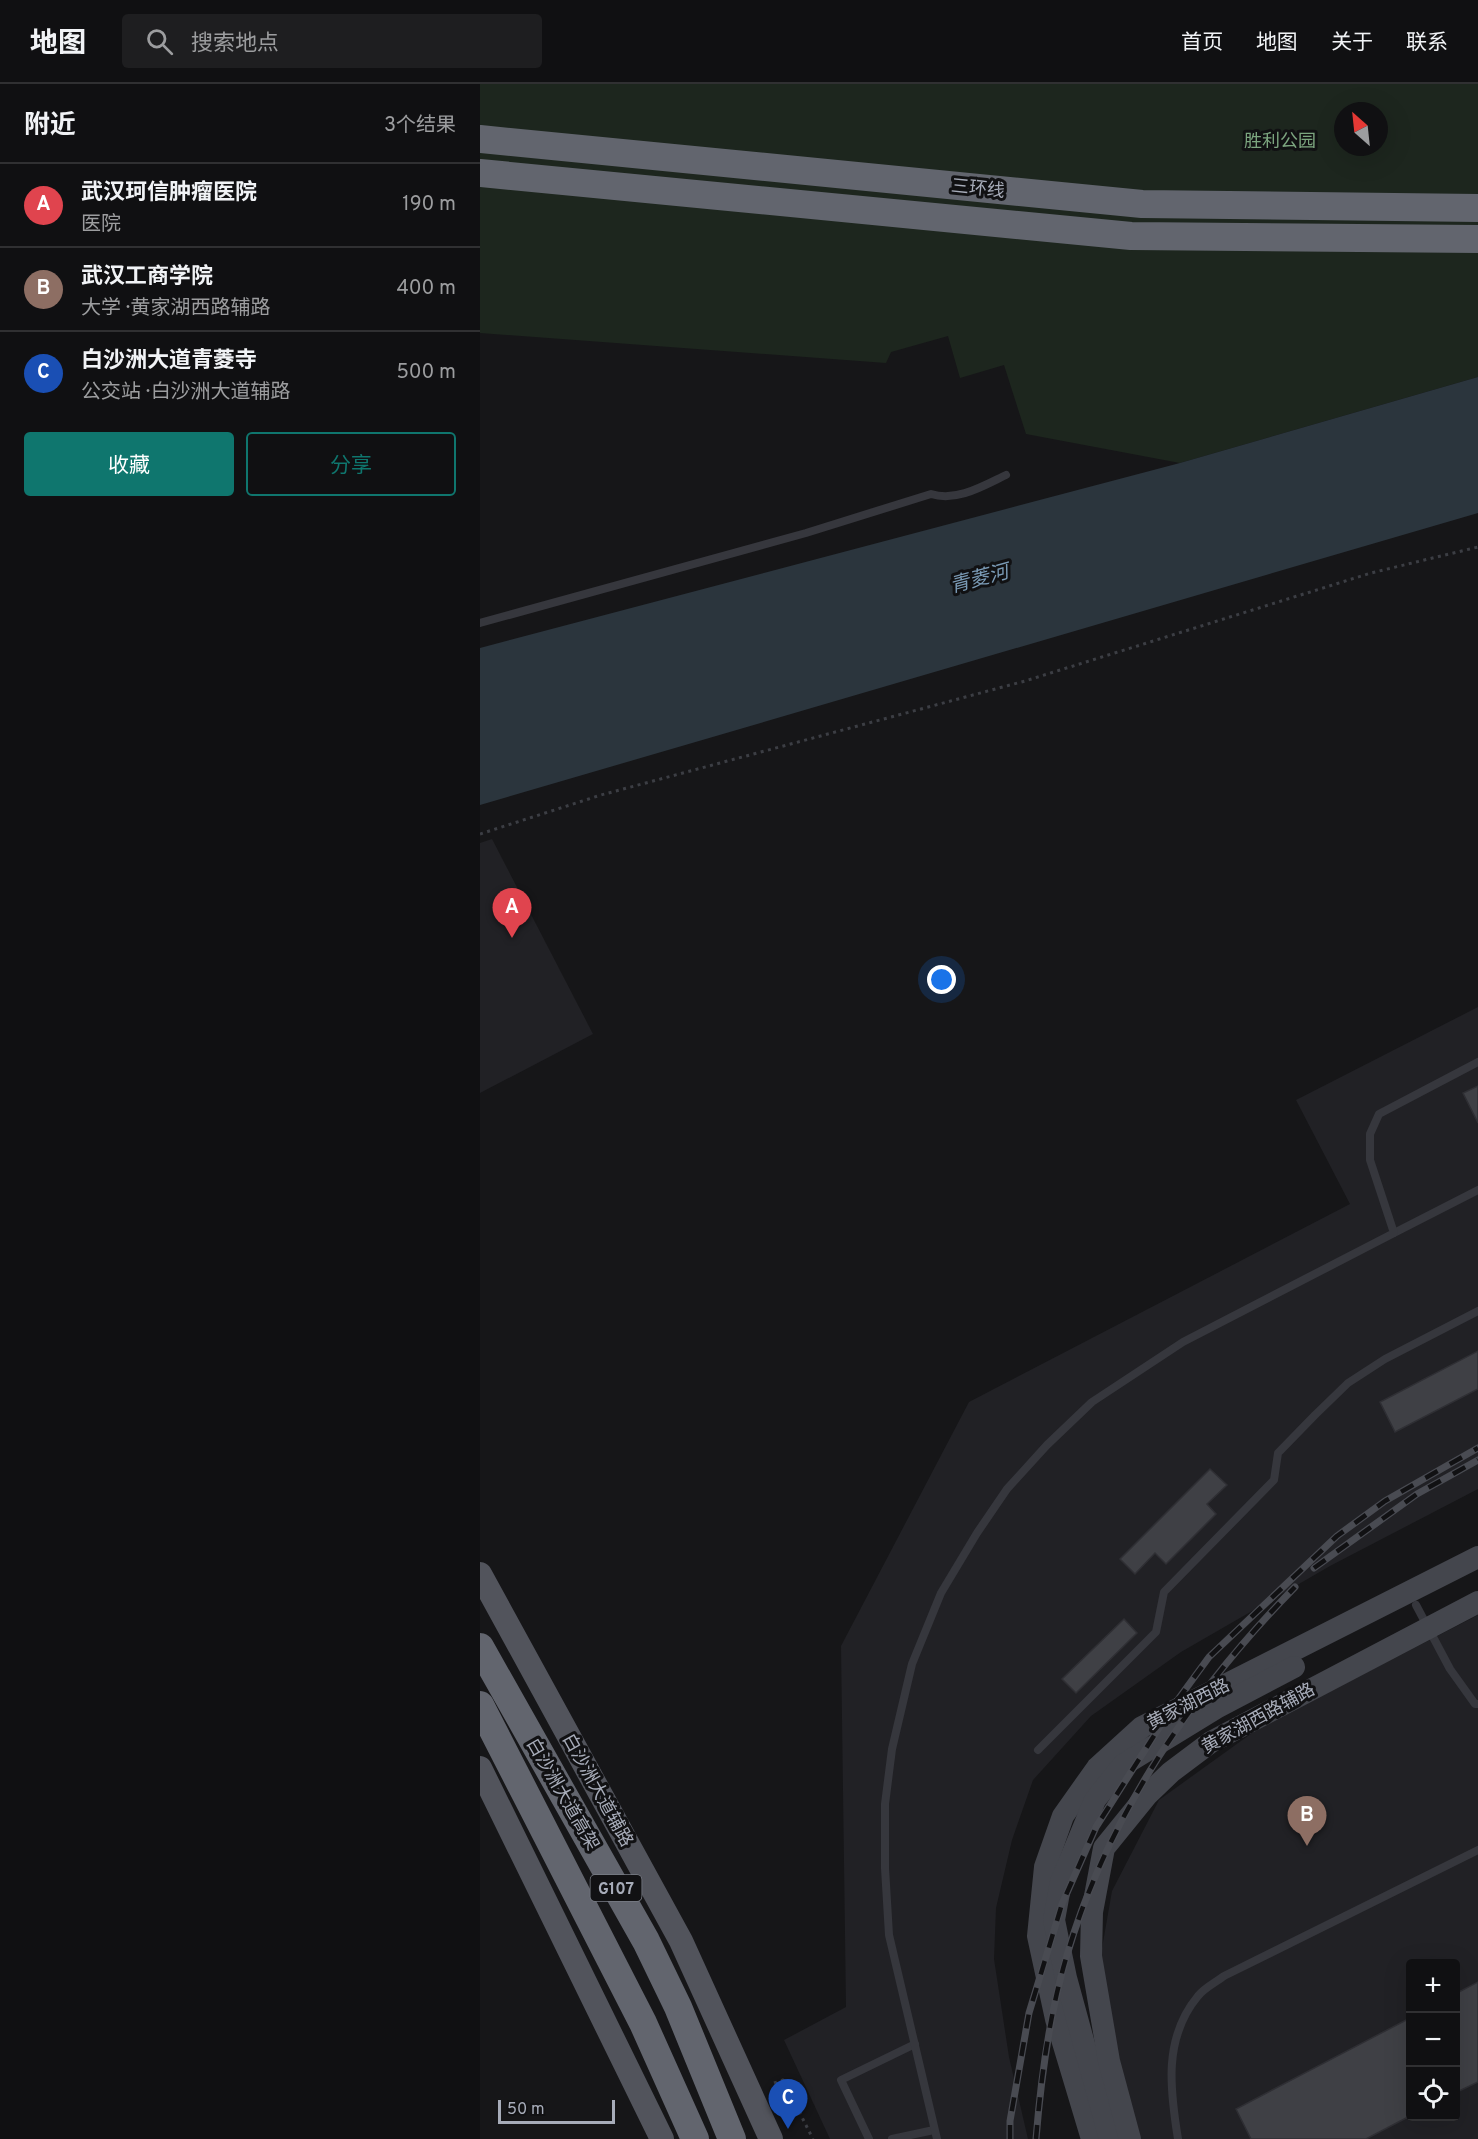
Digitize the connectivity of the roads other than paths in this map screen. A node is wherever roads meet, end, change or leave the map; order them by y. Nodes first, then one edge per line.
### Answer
1 (480, 122) edge
2 (480, 139) edge
3 (658, 156) junction
4 (480, 173) edge
5 (1478, 208) edge
6 (1478, 239) edge
7 (1006, 474) dead end
8 (480, 623) edge
9 (1478, 1062) edge
10 (1478, 1190) edge
11 (1394, 1233) junction
12 (1478, 1311) edge
13 (1478, 1557) edge
14 (480, 1574) edge
15 (1478, 1574) edge
16 (1478, 1602) edge
17 (1416, 1605) junction
18 (1429, 1628) junction
19 (480, 1647) edge
20 (1478, 1704) edge
21 (480, 1706) edge
22 (1038, 1750) dead end
23 (480, 1768) edge
24 (1478, 1850) edge
25 (646, 1941) junction
26 (915, 2044) junction
27 (934, 2130) junction
28 (662, 2139) edge
29 (680, 2139) edge
30 (695, 2139) edge
31 (732, 2139) edge
32 (750, 2139) edge
33 (771, 2139) edge
34 (869, 2139) edge
35 (892, 2139) edge
36 (937, 2139) edge
37 (1092, 2139) edge
38 (1110, 2139) edge
39 (1130, 2139) edge
40 (1178, 2139) edge

1 - 3 highway
2 - 3 highway, 三环线
3 - 5 highway, 三环线
4 - 6 highway, 三环线
7 - 8 lane
9 - 11 lane
10 - 11 lane
11 - 26 lane
12 - 22 lane
13 - 37 main road, 黄家湖西路
14 - 33 main road, 白沙洲大道辅路
15 - 17 main road, 黄家湖西路
16 - 18 main road, 黄家湖西路辅路
17 - 18 lane
17 - 38 main road, 黄家湖西路
18 - 20 lane
18 - 39 main road, 黄家湖西路辅路
19 - 25 highway, 白沙洲大道高架 / G107
21 - 29 highway
21 - 30 highway, 白沙洲大道高架 / G107
23 - 28 main road
24 - 40 lane
25 - 31 highway, 白沙洲大道高架 / G107
25 - 32 highway
26 - 27 lane
26 - 34 lane
27 - 35 lane
27 - 36 lane

